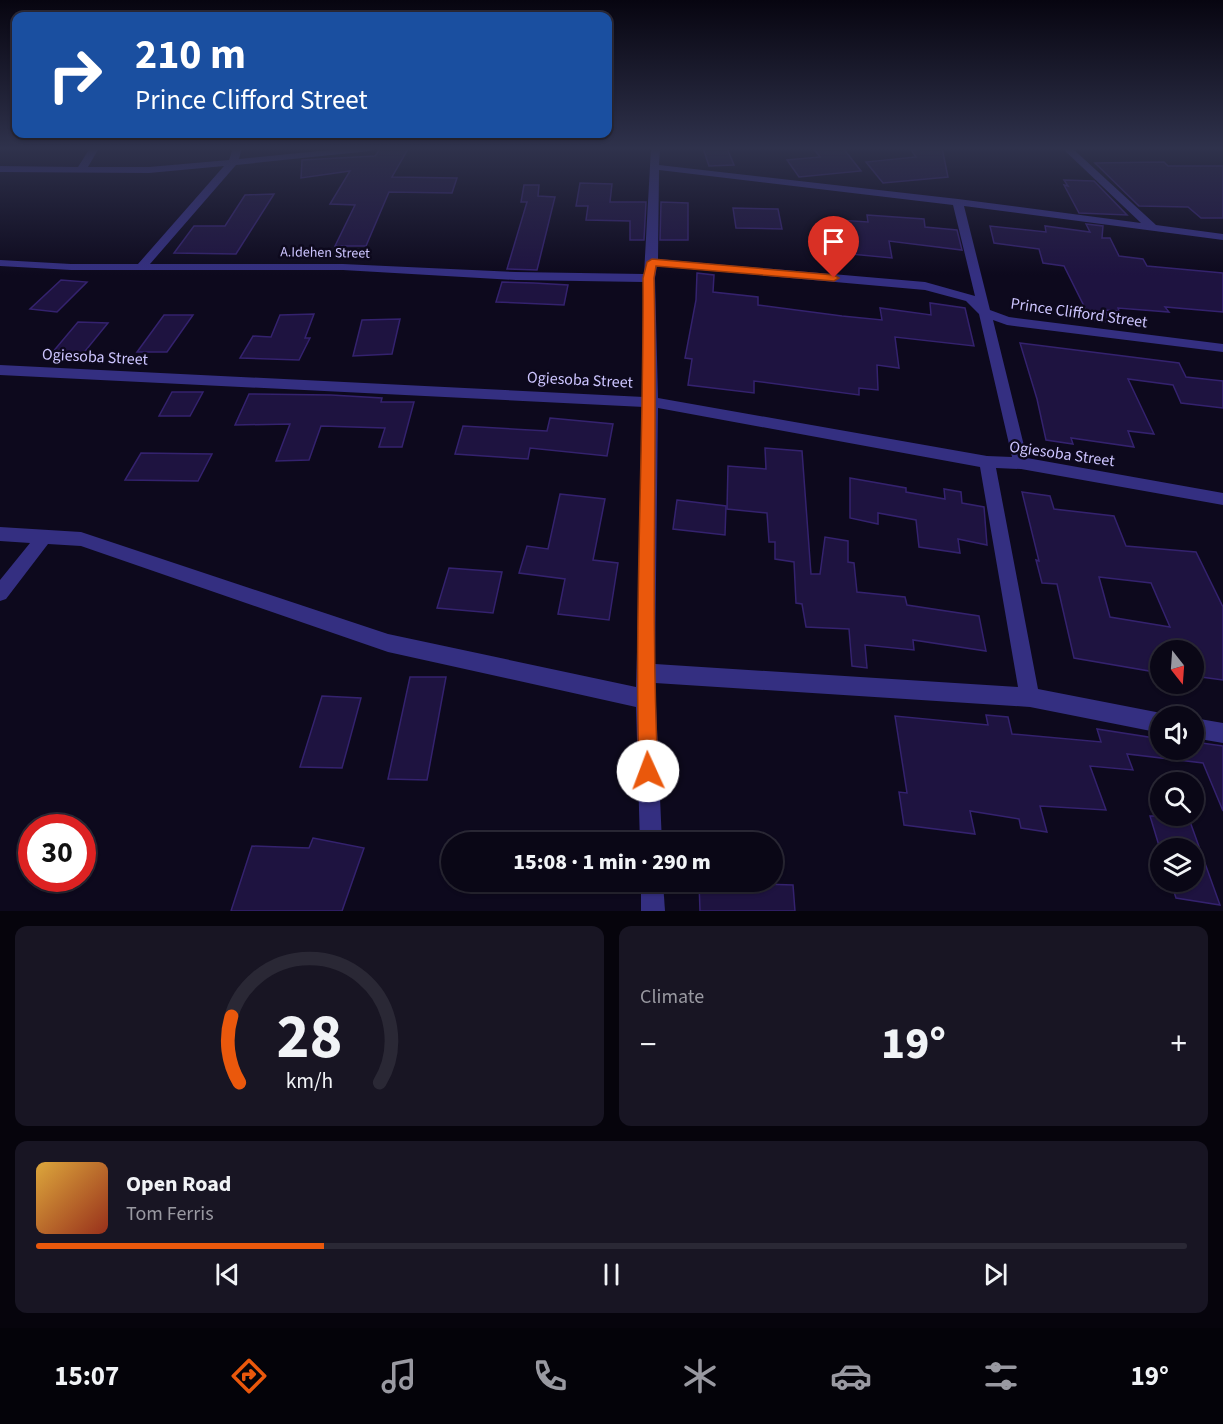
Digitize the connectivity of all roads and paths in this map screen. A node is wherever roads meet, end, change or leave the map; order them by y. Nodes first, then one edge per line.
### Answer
1 (208, 191) edge
2 (654, 191) edge
3 (859, 191) edge
4 (1113, 191) edge
5 (958, 202) junction
6 (1154, 229) junction
7 (1223, 237) edge
8 (0, 263) edge
9 (141, 267) junction
10 (650, 270) junction
11 (984, 312) junction
12 (1223, 348) edge
13 (0, 370) edge
14 (651, 402) junction
15 (987, 462) junction
16 (1021, 463) junction
17 (1223, 499) edge
18 (0, 534) edge
19 (44, 537) junction
20 (0, 593) edge
21 (647, 672) junction
22 (1030, 698) junction
23 (645, 699) junction
24 (1150, 721) edge
25 (1204, 730) edge
26 (1223, 733) edge
27 (651, 832) edge
28 (652, 892) edge
29 (653, 911) edge

1 - 9 street
2 - 10 street
3 - 5 street
4 - 6 street
5 - 6 street
5 - 11 street
6 - 7 street
8 - 9 street, A.Idehen Street
9 - 10 street, A.Idehen Street
10 - 11 street, Prince Clifford Street
10 - 14 street
11 - 12 street, Prince Clifford Street
11 - 16 street
13 - 14 street, Ogiesoba Street
14 - 15 street, Ogiesoba Street
14 - 21 street
15 - 16 street, Ogiesoba Street
15 - 22 street
16 - 17 street, Ogiesoba Street
18 - 19 street
19 - 20 street
19 - 23 street
21 - 22 street
21 - 23 street
22 - 24 street
23 - 27 street
25 - 26 street
28 - 29 street

